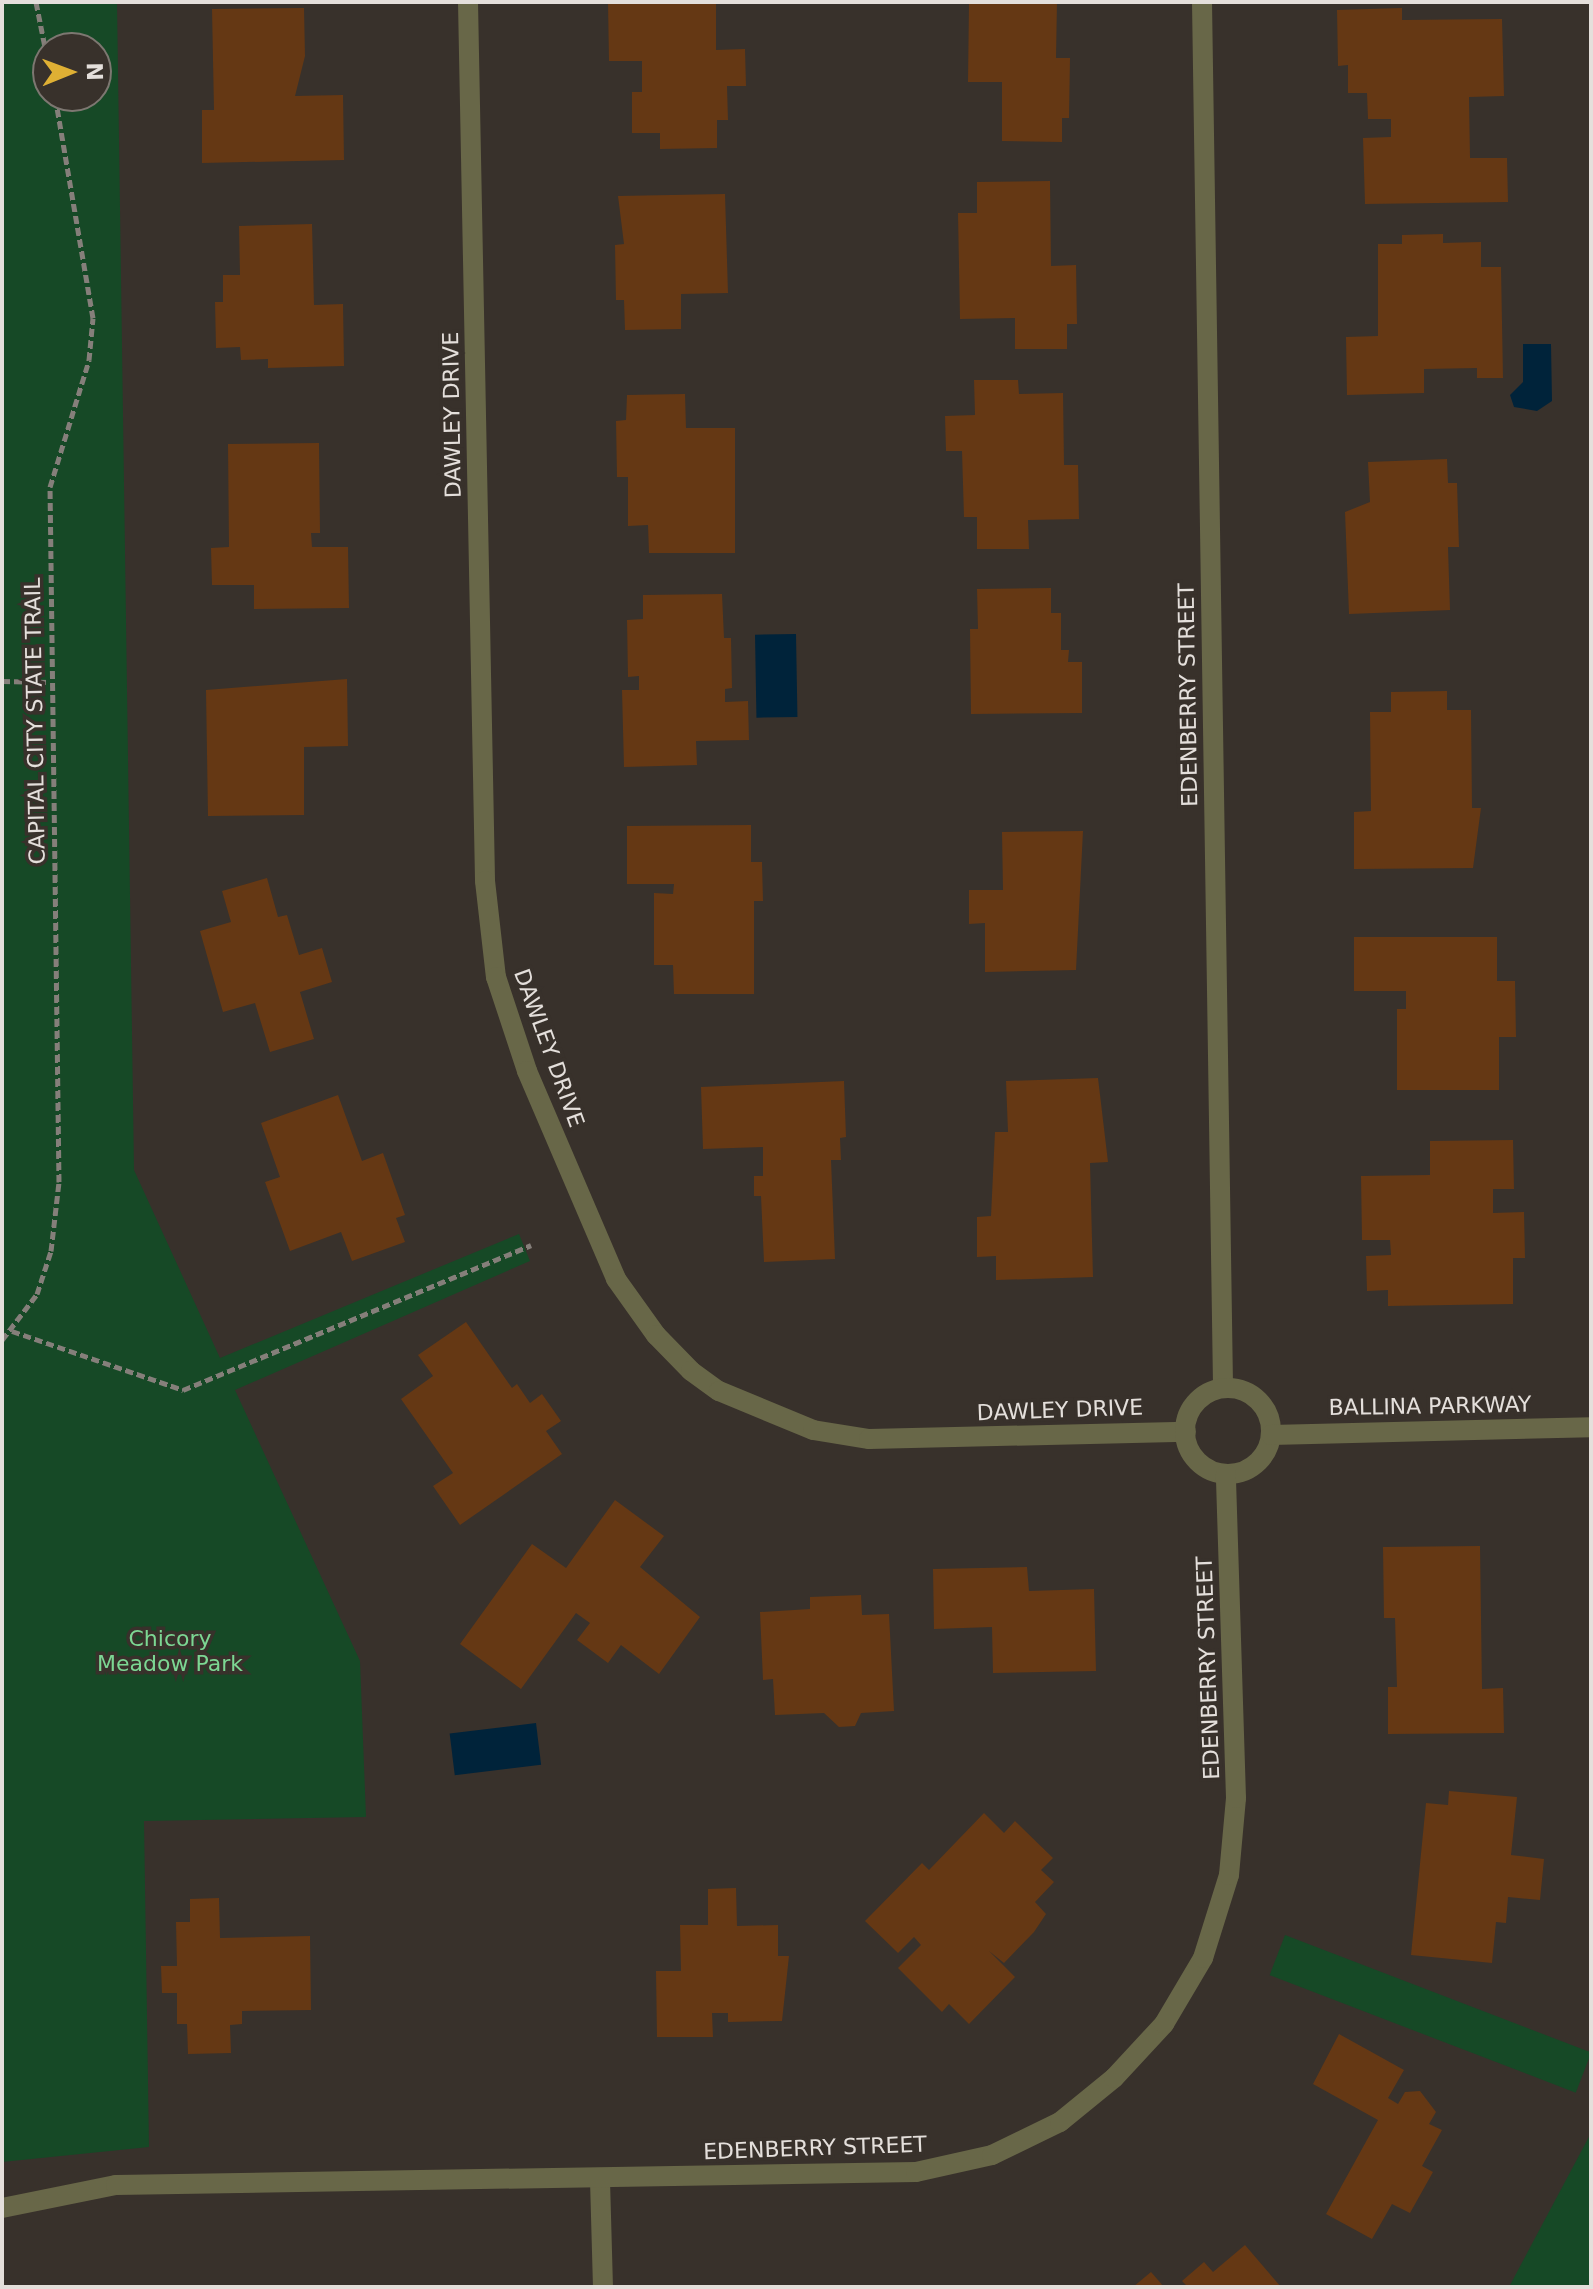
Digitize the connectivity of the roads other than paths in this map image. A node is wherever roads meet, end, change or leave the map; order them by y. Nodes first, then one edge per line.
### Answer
1 (468, 2) edge
2 (1202, 2) edge
3 (1223, 1388) junction
4 (1591, 1427) edge
5 (1186, 1432) junction
6 (1271, 1435) junction
7 (1226, 1474) junction
8 (600, 2180) junction
9 (2, 2208) edge
10 (603, 2287) edge

1 - 5 street, DAWLEY DRIVE
2 - 3 street, EDENBERRY STREET
3 - 5 street
3 - 6 street
4 - 6 street, BALLINA PARKWAY
5 - 7 street
6 - 7 street
7 - 8 street, EDENBERRY STREET
8 - 9 street, EDENBERRY STREET
8 - 10 street

